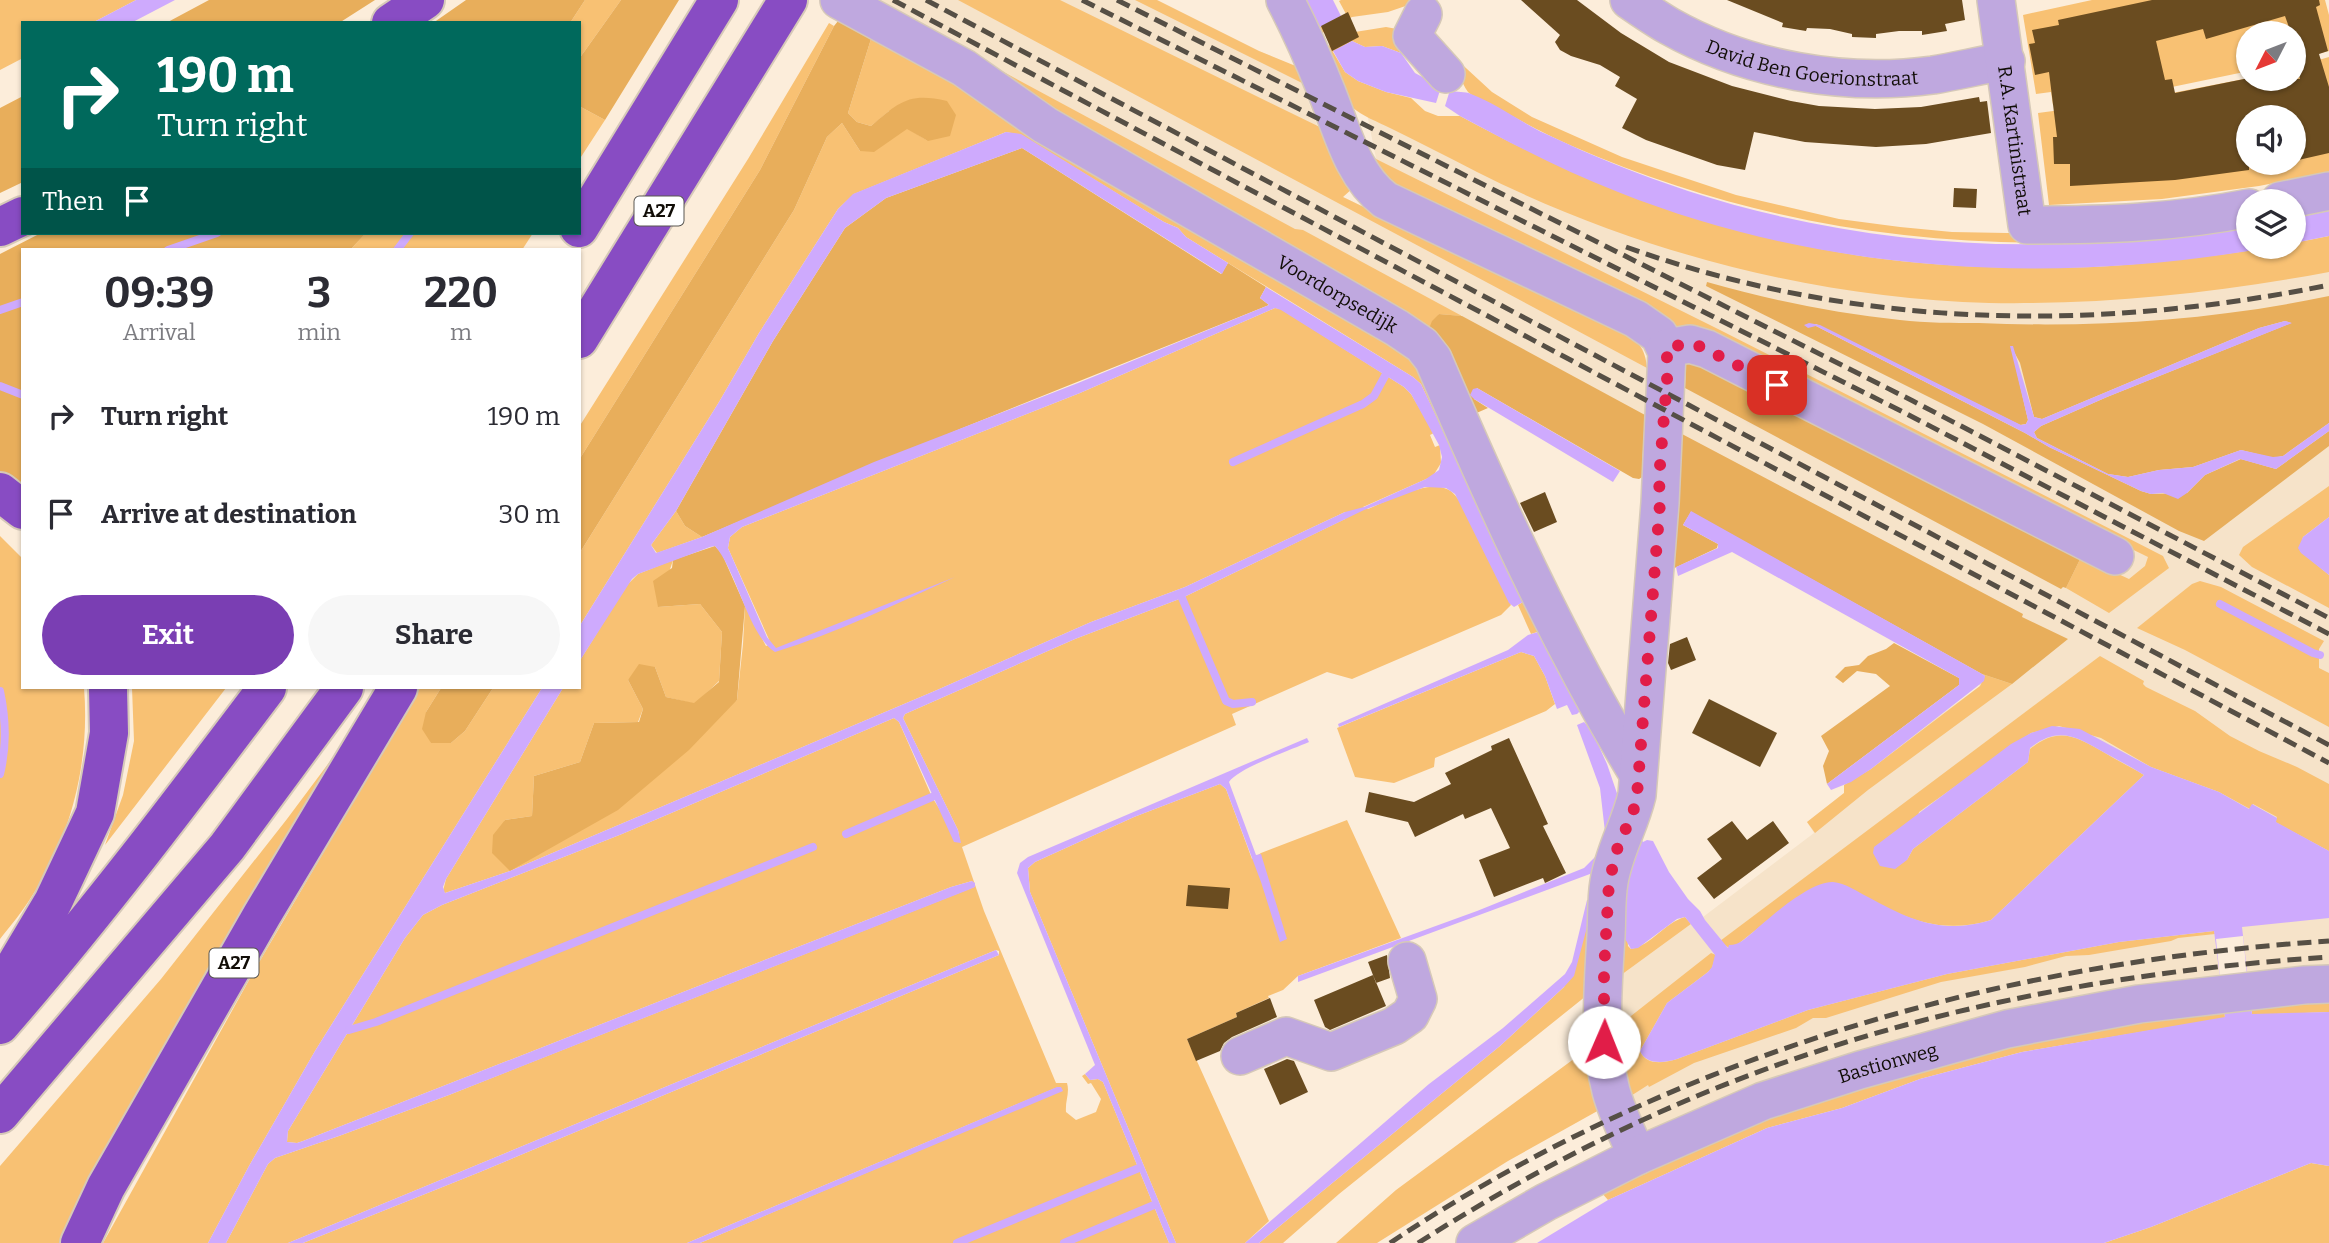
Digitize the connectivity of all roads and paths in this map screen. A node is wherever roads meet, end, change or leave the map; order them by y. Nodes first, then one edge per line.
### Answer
1 (425, 0) edge
2 (719, 0) edge
3 (788, 0) edge
4 (839, 0) edge
5 (1285, 0) edge
6 (1629, 0) edge
7 (1996, 0) edge
8 (1423, 14) dead end
9 (394, 21) edge
10 (2006, 61) junction
11 (1446, 74) dead end
12 (2329, 191) edge
13 (2306, 196) edge
14 (2236, 211) edge
15 (21, 217) edge
16 (581, 225) edge
17 (0, 227) edge
18 (581, 336) edge
19 (1666, 348) junction
20 (0, 492) edge
21 (21, 508) edge
22 (2115, 556) dead end
23 (108, 689) edge
24 (266, 689) edge
25 (343, 689) edge
26 (397, 689) edge
27 (1638, 774) junction
28 (1406, 961) dead end
29 (2329, 985) edge
30 (0, 991) edge
31 (0, 1025) edge
32 (1240, 1056) dead end
33 (0, 1114) edge
34 (1637, 1156) junction
35 (80, 1243) edge
36 (1475, 1243) edge

1 - 9 highway
2 - 16 highway
3 - 18 highway, A27
4 - 27 street, Voordorpsedijk
5 - 19 street
6 - 10 street, David Ben Goerionstraat
7 - 10 street, R.A. Kartinistraat
8 - 11 street
10 - 14 street, R.A. Kartinistraat
12 - 13 street
15 - 17 highway
19 - 22 street
19 - 27 street
20 - 21 highway
23 - 30 highway
24 - 31 highway
25 - 33 highway
26 - 35 highway, A27
27 - 34 street
28 - 32 street
29 - 34 street, Bastionweg
34 - 36 street, Bastionweg

